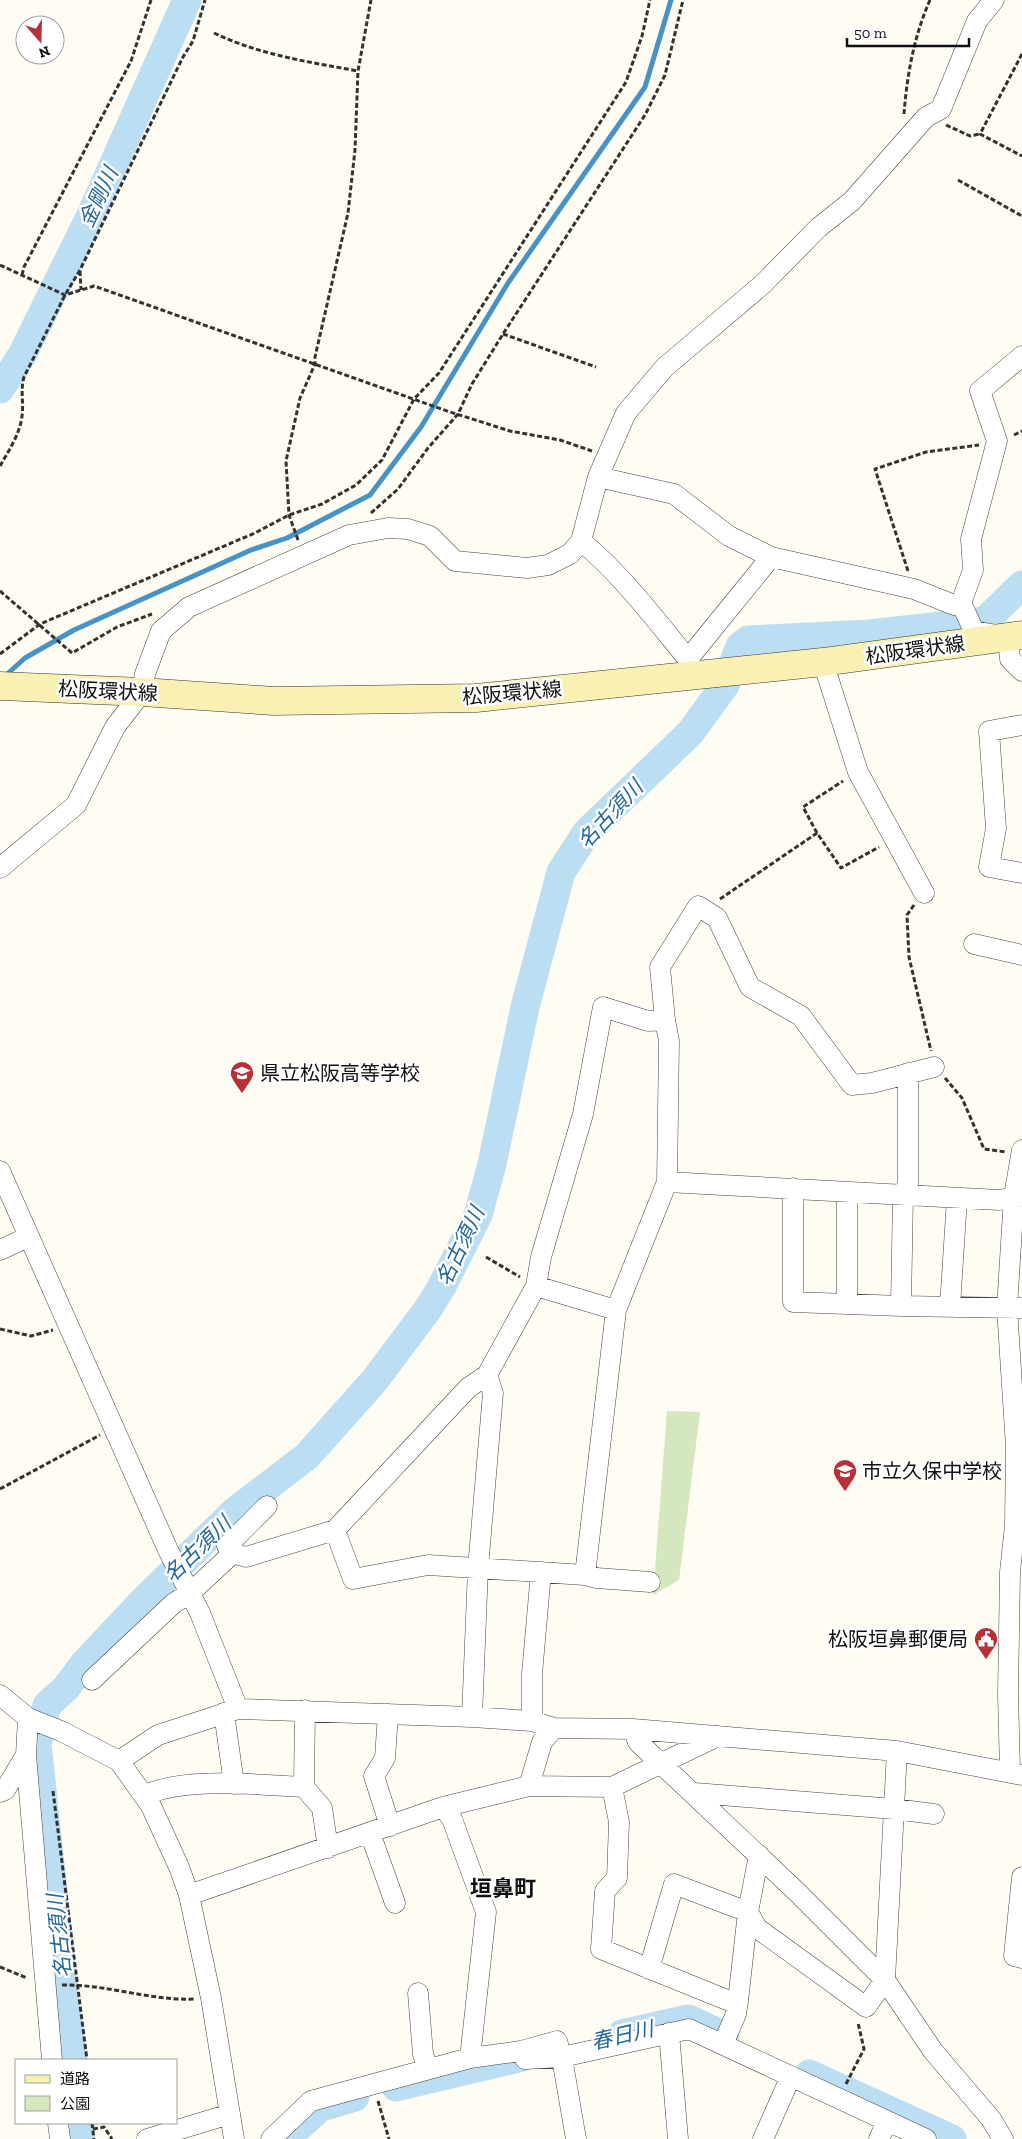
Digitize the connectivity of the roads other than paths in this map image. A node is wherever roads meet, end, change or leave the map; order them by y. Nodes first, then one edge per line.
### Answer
1 (994, 0) edge
2 (1022, 356) edge
3 (598, 477) junction
4 (581, 541) junction
5 (771, 557) junction
6 (962, 603) junction
7 (1015, 636) edge
8 (823, 662) junction
9 (692, 670) junction
10 (1022, 671) edge
11 (0, 686) edge
12 (142, 692) junction
13 (1022, 725) edge
14 (0, 868) edge
15 (1022, 873) edge
16 (924, 893) road end
17 (974, 944) dead end
18 (1022, 955) edge
19 (665, 1020) junction
20 (934, 1067) road end
21 (908, 1074) junction
22 (1022, 1152) edge
23 (0, 1171) edge
24 (667, 1182) junction
25 (793, 1188) junction
26 (847, 1192) junction
27 (903, 1195) junction
28 (1018, 1196) edge
29 (956, 1198) junction
30 (28, 1237) junction
31 (0, 1250) edge
32 (536, 1286) junction
33 (847, 1304) junction
34 (901, 1306) junction
35 (950, 1307) junction
36 (1015, 1308) edge
37 (616, 1310) junction
38 (486, 1375) junction
39 (1019, 1447) edge
40 (267, 1506) dead end
41 (335, 1530) junction
42 (234, 1554) junction
43 (478, 1568) junction
44 (541, 1572) junction
45 (1016, 1572) edge
46 (584, 1575) junction
47 (650, 1582) dead end
48 (190, 1592) junction
49 (92, 1680) dead end
50 (1015, 1694) edge
51 (0, 1695) edge
52 (305, 1710) junction
53 (231, 1711) junction
54 (388, 1714) junction
55 (472, 1717) junction
56 (28, 1718) junction
57 (532, 1721) junction
58 (554, 1728) junction
59 (633, 1729) junction
60 (718, 1736) junction
61 (897, 1751) junction
62 (26, 1755) junction
63 (119, 1761) junction
64 (663, 1763) junction
65 (1016, 1773) edge
66 (234, 1784) junction
67 (530, 1786) junction
68 (304, 1787) junction
69 (612, 1787) junction
70 (0, 1792) edge
71 (695, 1793) junction
72 (144, 1796) junction
73 (443, 1807) junction
74 (894, 1809) junction
75 (934, 1814) dead end
76 (390, 1826) junction
77 (370, 1833) junction
78 (328, 1848) junction
79 (759, 1855) junction
80 (1022, 1877) edge
81 (189, 1895) junction
82 (395, 1903) dead end
83 (748, 1912) junction
84 (1022, 1958) edge
85 (649, 1969) junction
86 (885, 1980) junction
87 (418, 1993) dead end
88 (738, 2001) junction
89 (669, 2033) junction
90 (722, 2044) junction
91 (560, 2051) junction
92 (470, 2058) junction
93 (52, 2059) edge
94 (525, 2060) dead end
95 (428, 2069) junction
96 (791, 2076) junction
97 (230, 2114) junction
98 (58, 2124) edge
99 (883, 2130) edge
100 (283, 2135) edge
101 (60, 2139) edge
102 (147, 2139) edge
103 (234, 2139) edge
104 (576, 2139) edge
105 (678, 2139) edge
106 (763, 2139) edge
107 (926, 2139) edge
108 (1004, 2139) edge

1 - 3 street
2 - 6 street
3 - 4 street
3 - 5 street
4 - 9 street
4 - 12 street
5 - 6 street
5 - 9 street
6 - 7 street
7 - 8 main road, 松阪環状線
7 - 10 street
8 - 9 main road, 松阪環状線
8 - 16 street
9 - 12 main road, 松阪環状線
11 - 12 main road, 松阪環状線
12 - 14 street
13 - 15 street
17 - 18 street
19 - 21 street
19 - 24 street
19 - 32 street
20 - 21 street
21 - 27 street
22 - 28 street
23 - 30 street
24 - 25 street
24 - 37 street
25 - 26 street
25 - 33 street
26 - 27 street
26 - 33 street
27 - 29 street
27 - 34 street
28 - 29 street
28 - 36 street
29 - 35 street
30 - 31 street
30 - 48 street
32 - 37 street
32 - 38 street
33 - 34 street
34 - 35 street
35 - 36 street
36 - 39 street
37 - 46 street
38 - 41 street
38 - 43 street
39 - 45 street
40 - 42 street
41 - 42 street
41 - 43 street
42 - 48 street
43 - 44 street
43 - 55 street
44 - 46 street
44 - 57 street
45 - 50 street
46 - 47 street
48 - 49 street
48 - 53 street
50 - 65 street
51 - 56 street
52 - 53 street
52 - 54 street
52 - 68 street
53 - 63 street
53 - 66 street
54 - 55 street
54 - 76 street
55 - 57 street
56 - 62 street
56 - 63 street
57 - 58 street
58 - 59 street
58 - 67 street
59 - 60 street
59 - 64 street
60 - 61 street
60 - 64 street
61 - 65 street
61 - 74 street
62 - 70 street
62 - 93 street
63 - 72 street
64 - 69 street
64 - 71 street
66 - 68 street
66 - 72 street
67 - 69 street
67 - 73 street
68 - 78 street
69 - 85 street
71 - 74 street
71 - 79 street
72 - 81 street
73 - 76 street
73 - 92 street
74 - 75 street
74 - 86 street
76 - 77 street
77 - 78 street
77 - 82 street
78 - 81 street
79 - 83 street
79 - 86 street
80 - 84 street
81 - 97 street
83 - 85 street
83 - 86 street
83 - 88 street
85 - 88 street
86 - 108 street
87 - 95 street
88 - 90 street
89 - 90 street
89 - 91 street
89 - 105 street
90 - 96 street
91 - 92 street
91 - 94 street
91 - 104 street
92 - 95 street
95 - 100 street
96 - 99 street
96 - 106 street
97 - 102 street
97 - 103 street
98 - 101 street
99 - 107 street

